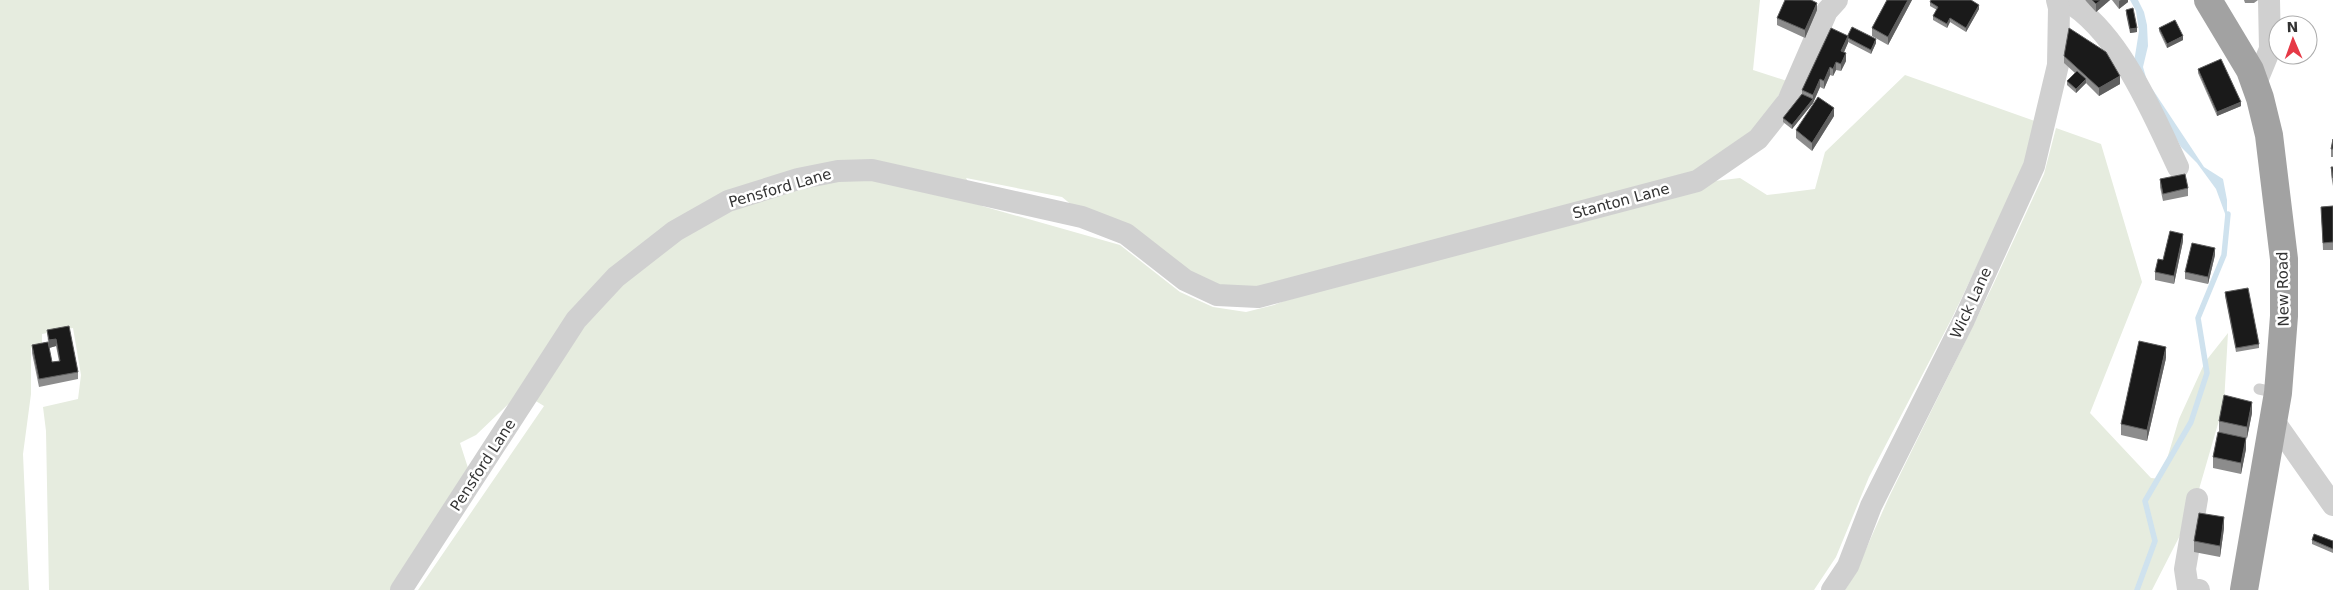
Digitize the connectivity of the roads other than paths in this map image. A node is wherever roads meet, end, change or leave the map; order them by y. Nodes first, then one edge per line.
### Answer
1 (1837, 0) edge
2 (2057, 0) edge
3 (2065, 0) edge
4 (2208, 0) edge
5 (2269, 0) edge
6 (2256, 83) junction
7 (2178, 167) dead end
8 (1317, 282) joint
9 (2274, 420) junction
10 (2196, 499) dead end
11 (2333, 505) edge
12 (402, 590) edge
13 (1832, 590) edge
14 (2191, 590) edge
15 (2244, 590) edge

1 - 8 street, Stanton Lane
2 - 13 street, Wick Lane
3 - 7 street
4 - 6 highway, New Road
5 - 6 street
6 - 9 highway, New Road
8 - 12 street, Pensford Lane
9 - 11 street
9 - 15 highway, New Road
10 - 14 street

